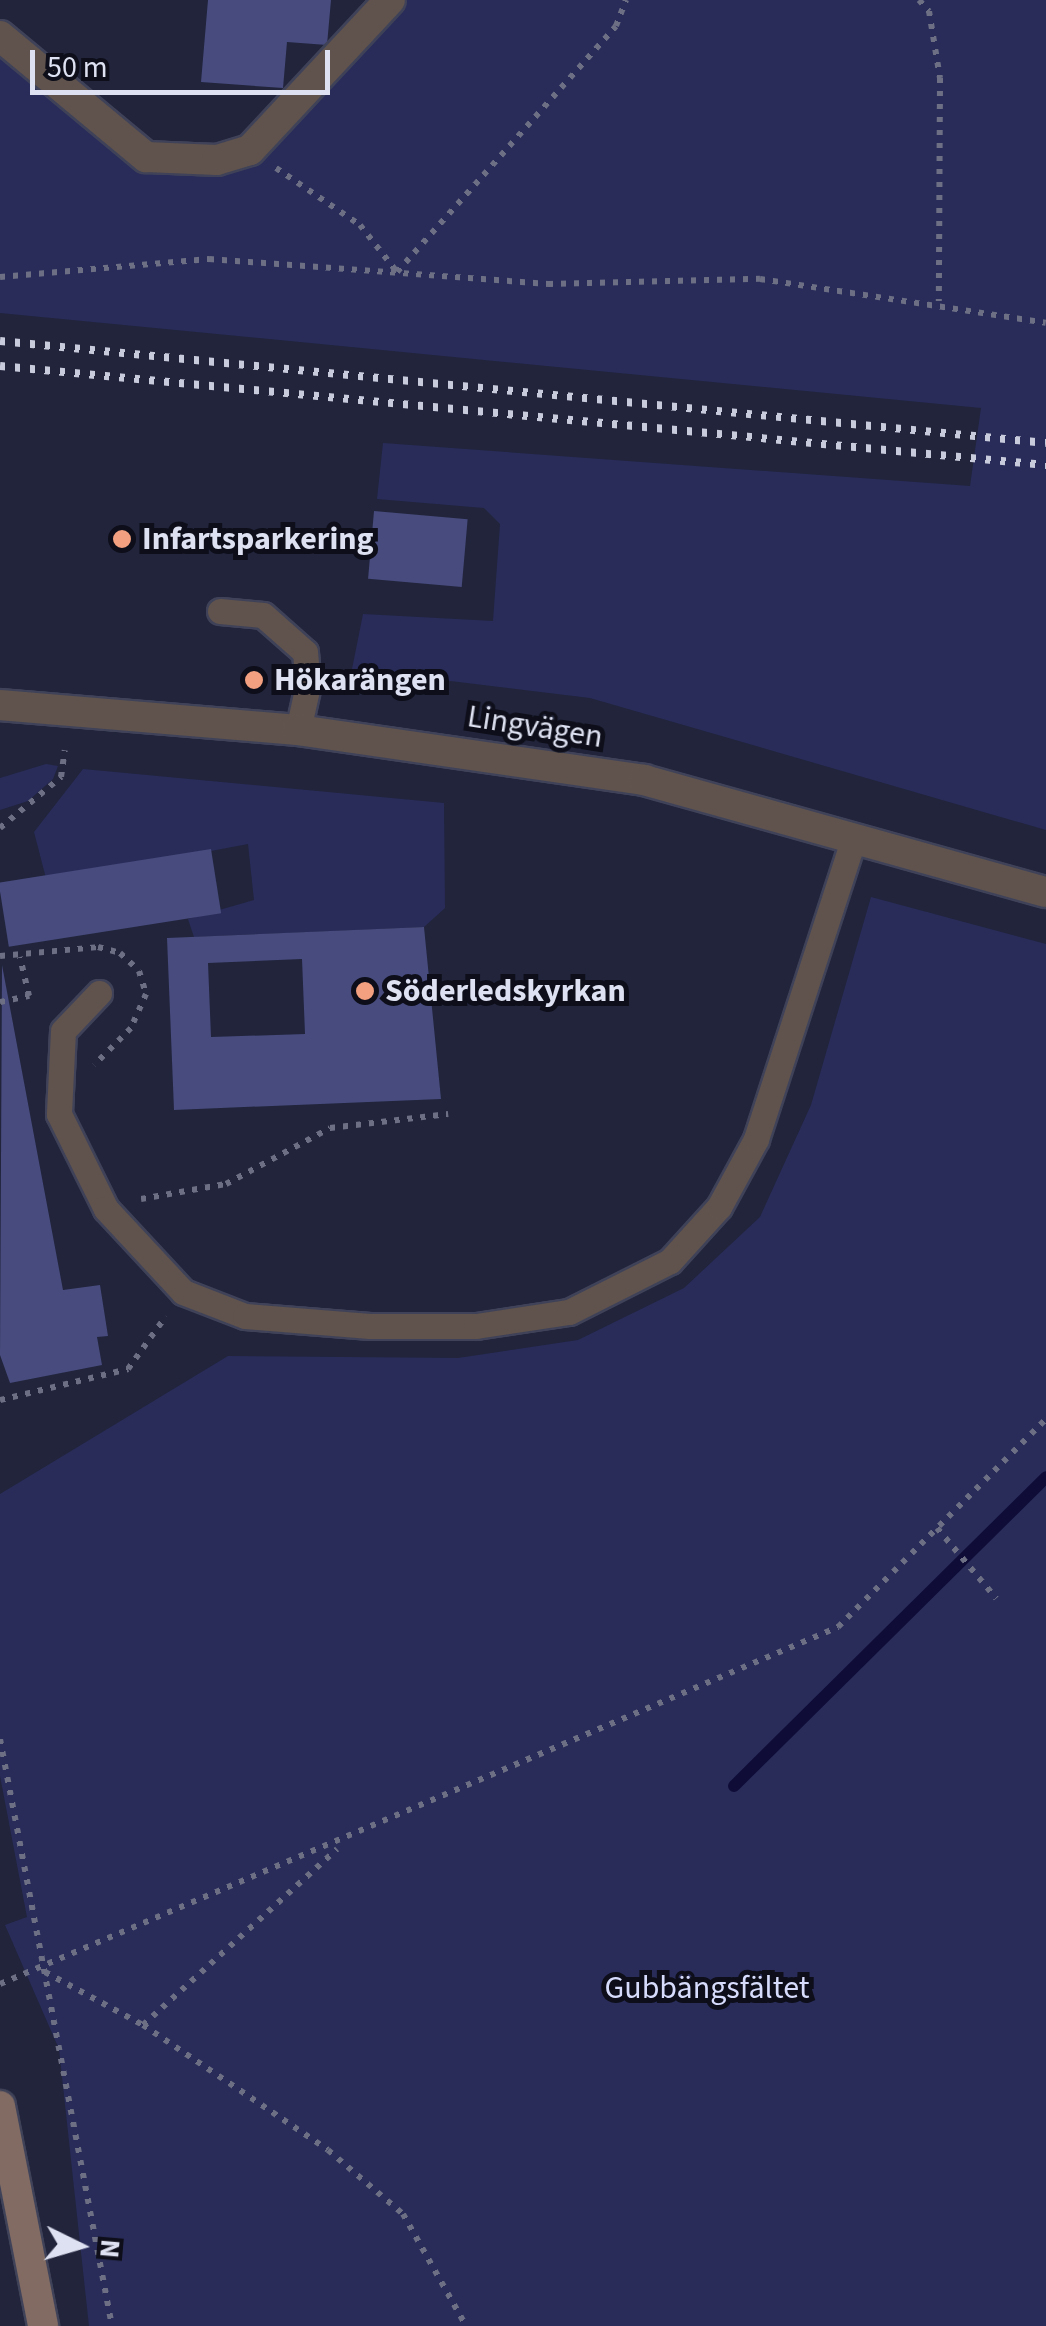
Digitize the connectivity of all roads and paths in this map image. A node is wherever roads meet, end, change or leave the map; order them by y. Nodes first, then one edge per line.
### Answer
1 (390, 0) edge
2 (626, 0) edge
3 (919, 0) edge
4 (0, 36) edge
5 (250, 150) junction
6 (397, 272) junction
7 (0, 276) edge
8 (940, 300) junction
9 (1046, 323) edge
10 (220, 611) dead end
11 (0, 705) edge
12 (298, 730) junction
13 (65, 750) dead end
14 (0, 828) edge
15 (854, 837) junction
16 (1046, 892) edge
17 (0, 956) edge
18 (20, 957) junction
19 (100, 994) dead end
20 (0, 1002) edge
21 (85, 1074) dead end
22 (448, 1114) dead end
23 (131, 1200) dead end
24 (182, 1292) junction
25 (0, 1400) edge
26 (1046, 1420) edge
27 (936, 1528) junction
28 (996, 1598) dead end
29 (0, 1739) edge
30 (342, 1844) junction
31 (44, 1972) junction
32 (0, 1984) edge
33 (142, 2025) junction
34 (0, 2106) edge
35 (43, 2326) edge
36 (112, 2326) edge
37 (466, 2326) edge

1 - 5 street
2 - 6 path
3 - 8 path
4 - 5 street
5 - 6 path
6 - 7 path
6 - 8 path
8 - 9 path
10 - 12 lane
11 - 12 street, Lingvägen
12 - 15 street, Lingvägen
13 - 14 path
15 - 16 street, Lingvägen
15 - 24 lane
17 - 18 path
18 - 20 path
18 - 21 path
19 - 24 lane
22 - 23 path
24 - 25 path
26 - 27 path
27 - 28 path
27 - 30 path
29 - 31 path
30 - 31 path
30 - 33 path
31 - 32 path
31 - 33 path
31 - 36 path
33 - 37 path
34 - 35 main road

